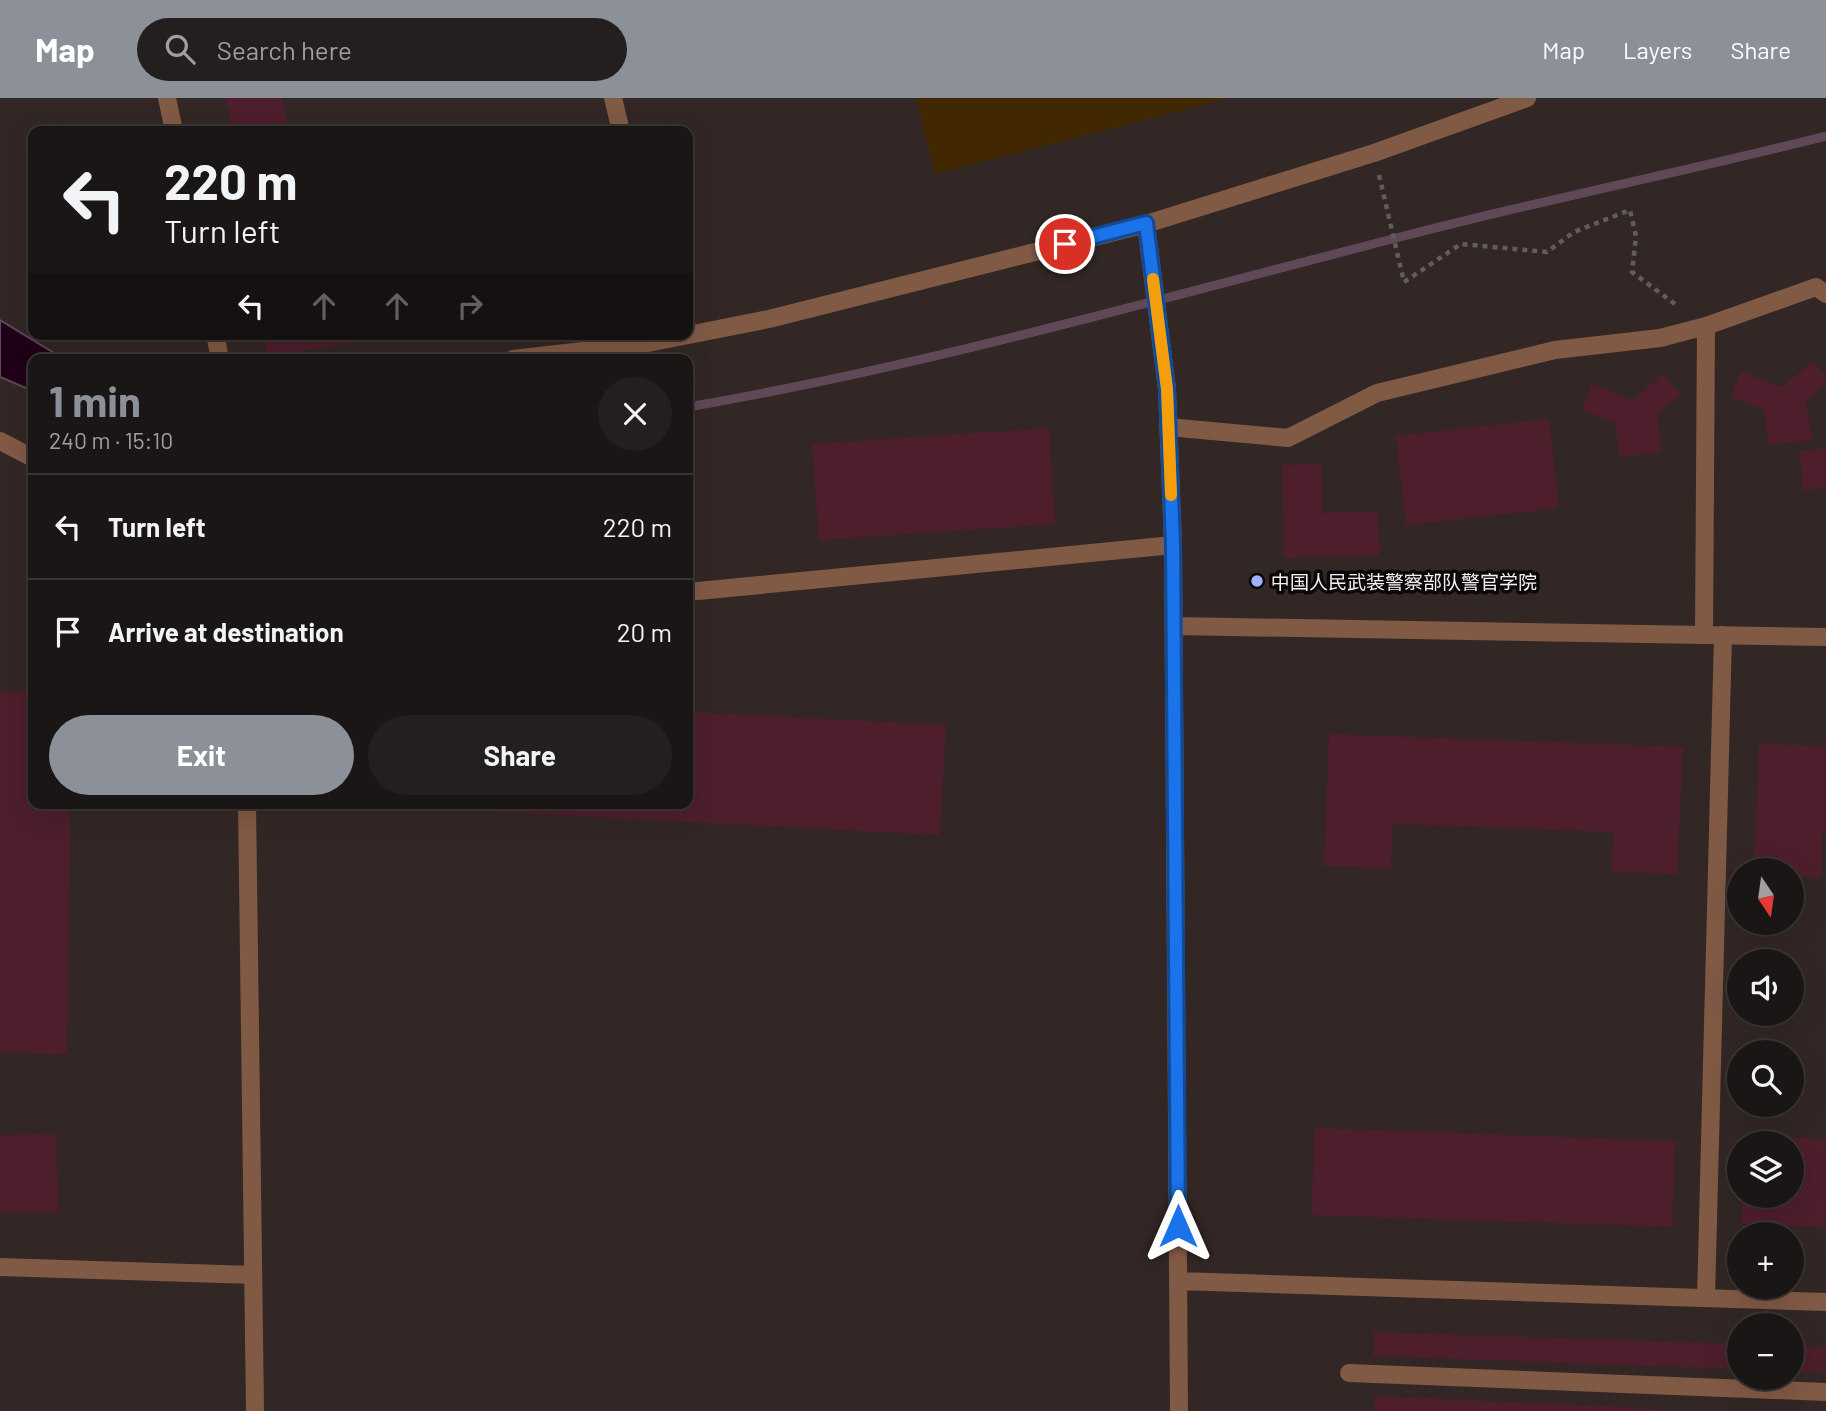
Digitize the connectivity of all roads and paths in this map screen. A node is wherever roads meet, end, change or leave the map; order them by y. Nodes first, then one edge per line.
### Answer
1 (167, 98) edge
2 (613, 98) edge
3 (1522, 99) edge
4 (173, 126) edge
5 (620, 126) edge
6 (1374, 153) junction
7 (1146, 223) junction
8 (1826, 294) edge
9 (1706, 326) junction
10 (693, 334) edge
11 (664, 340) edge
12 (556, 354) edge
13 (1168, 427) junction
14 (0, 442) edge
15 (28, 456) edge
16 (1173, 545) junction
17 (693, 592) edge
18 (1175, 626) junction
19 (1704, 635) junction
20 (1723, 635) junction
21 (1826, 637) edge
22 (247, 809) edge
23 (0, 1267) edge
24 (253, 1275) junction
25 (1178, 1281) junction
26 (1706, 1298) junction
27 (1826, 1302) edge
28 (1349, 1373) dead end
29 (1826, 1392) edge
30 (255, 1411) edge
31 (1179, 1411) edge

1 - 4 street
2 - 5 street
3 - 6 street
6 - 7 street
6 - 9 path
7 - 10 street
7 - 13 street
8 - 9 street
9 - 13 street
9 - 19 street
11 - 12 street
13 - 16 street
14 - 15 street
16 - 17 street
16 - 18 street
18 - 19 street
18 - 25 street
19 - 20 street
20 - 21 street
20 - 26 street
22 - 24 street
23 - 24 street
24 - 30 street
25 - 26 street
25 - 31 street
26 - 27 street
28 - 29 street

